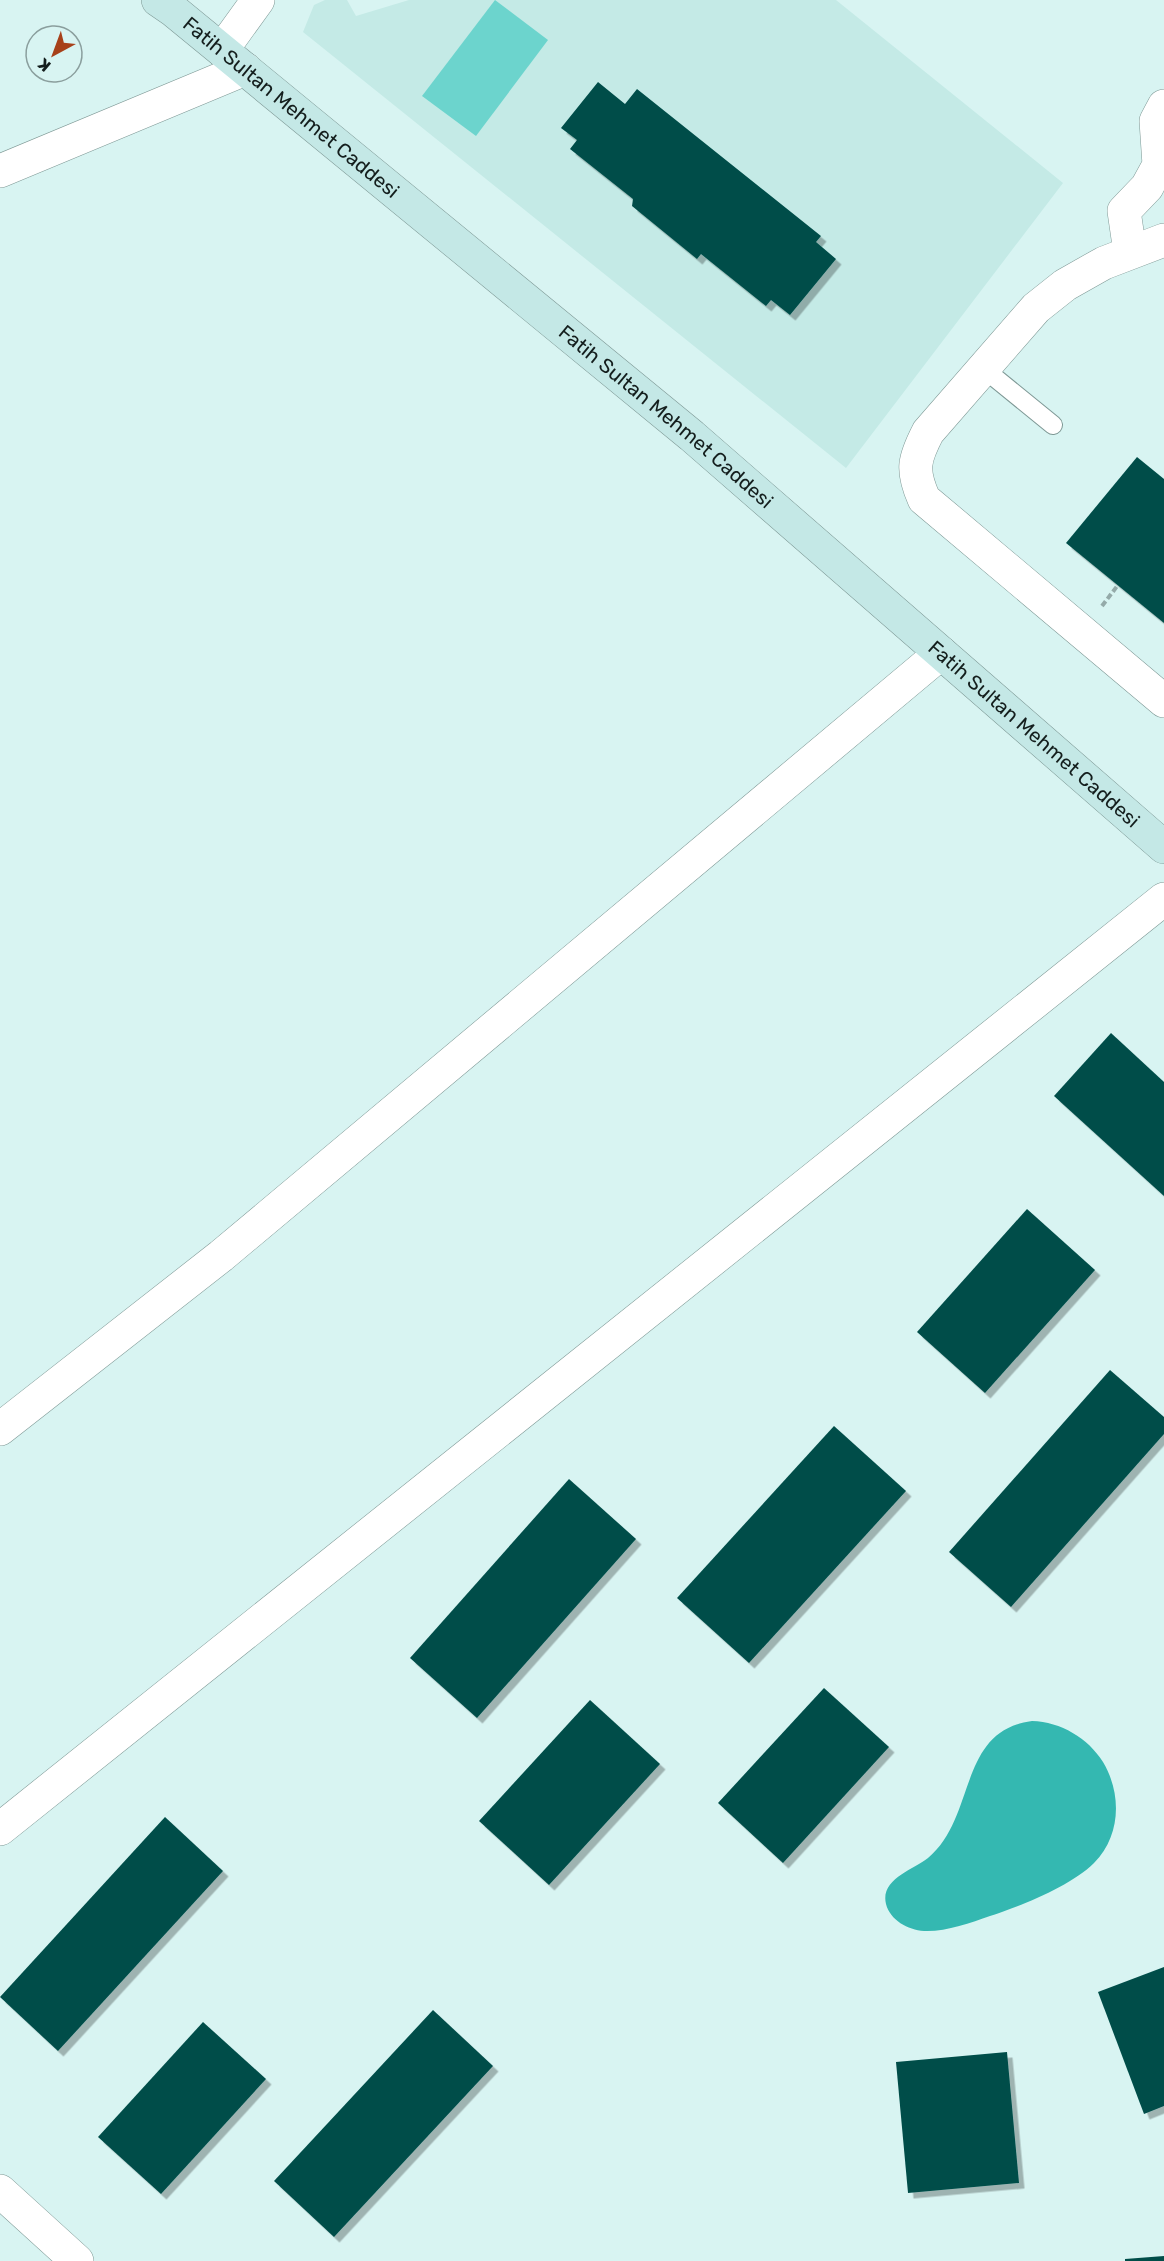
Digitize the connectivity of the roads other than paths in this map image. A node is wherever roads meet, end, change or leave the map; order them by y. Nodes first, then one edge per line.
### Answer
1 (158, 0) edge
2 (258, 0) edge
3 (234, 60) junction
4 (1164, 106) edge
5 (0, 171) edge
6 (1164, 240) edge
7 (1130, 252) junction
8 (983, 368) junction
9 (1053, 425) dead end
10 (941, 652) junction
11 (1164, 701) edge
12 (1164, 847) edge
13 (1164, 899) edge
14 (0, 1429) edge
15 (0, 1829) edge
16 (0, 2191) edge
17 (77, 2261) edge

1 - 3 main road, Fatih Sultan Mehmet Caddesi
2 - 3 street
3 - 5 street
3 - 10 main road, Fatih Sultan Mehmet Caddesi
4 - 7 street
6 - 7 street
7 - 8 street
8 - 9 lane
8 - 11 street
10 - 12 main road, Fatih Sultan Mehmet Caddesi
10 - 14 street
13 - 15 street
16 - 17 street

